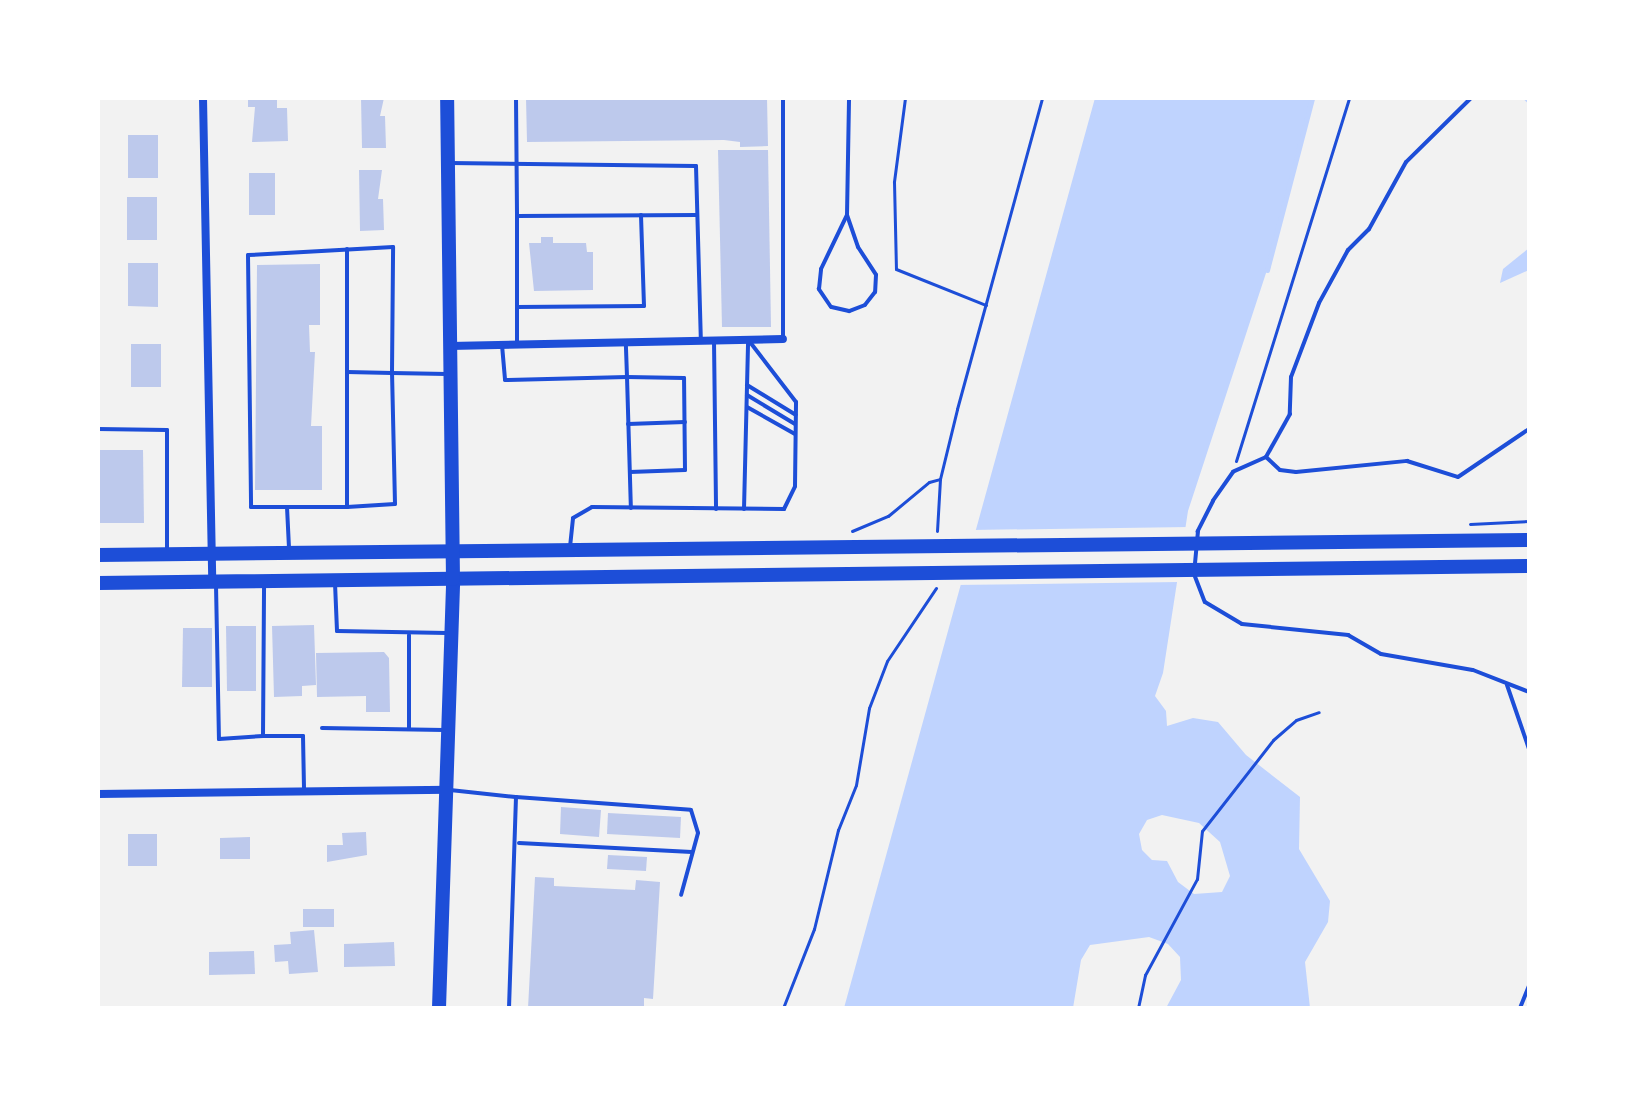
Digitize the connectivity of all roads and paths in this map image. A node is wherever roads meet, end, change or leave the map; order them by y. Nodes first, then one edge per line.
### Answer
1 (203, 98) edge
2 (447, 98) edge
3 (516, 98) edge
4 (783, 98) edge
5 (849, 98) edge
6 (905, 98) edge
7 (1042, 98) edge
8 (1349, 98) edge
9 (1471, 98) edge
10 (448, 163) junction
11 (517, 164) junction
12 (641, 215) junction
13 (697, 215) junction
14 (847, 215) junction
15 (517, 216) junction
16 (347, 249) junction
17 (986, 305) junction
18 (517, 307) junction
19 (783, 339) joint
20 (748, 340) junction
21 (701, 341) junction
22 (714, 341) junction
23 (626, 343) junction
24 (502, 345) junction
25 (517, 345) junction
26 (450, 346) junction
27 (347, 372) junction
28 (392, 373) junction
29 (450, 374) junction
30 (627, 377) junction
31 (747, 385) junction
32 (747, 395) junction
33 (747, 407) junction
34 (796, 415) junction
35 (685, 422) junction
36 (628, 424) junction
37 (795, 424) junction
38 (98, 429) edge
39 (1529, 429) edge
40 (795, 434) junction
41 (1266, 457) junction
42 (630, 472) junction
43 (1233, 472) junction
44 (940, 479) junction
45 (287, 507) junction
46 (347, 507) junction
47 (631, 508) junction
48 (716, 509) junction
49 (744, 509) junction
50 (937, 531) dead end
51 (846, 533) dead end
52 (1529, 540) edge
53 (453, 548) junction
54 (570, 549) junction
55 (289, 551) junction
56 (212, 553) junction
57 (167, 554) junction
58 (98, 555) edge
59 (1529, 566) edge
60 (453, 579) junction
61 (335, 580) junction
62 (214, 581) junction
63 (264, 581) junction
64 (98, 583) edge
65 (937, 584) dead end
66 (452, 633) junction
67 (409, 635) junction
68 (1506, 683) junction
69 (1529, 692) edge
70 (1319, 712) dead end
71 (322, 728) dead end
72 (409, 730) junction
73 (450, 730) junction
74 (263, 736) junction
75 (1529, 749) edge
76 (449, 790) junction
77 (305, 792) junction
78 (98, 794) edge
79 (516, 797) junction
80 (518, 843) junction
81 (692, 852) junction
82 (681, 895) dead end
83 (1529, 986) edge
84 (439, 1008) edge
85 (509, 1008) edge
86 (783, 1008) edge
87 (1138, 1008) edge
88 (1520, 1008) edge

1 - 56 street
2 - 10 main road
3 - 11 lane
4 - 19 lane
5 - 14 lane
6 - 17 path
7 - 17 path
8 - 43 path
9 - 41 lane
10 - 11 lane
10 - 26 main road
11 - 13 lane
11 - 15 lane
12 - 13 lane
12 - 15 lane
12 - 18 lane
13 - 21 lane
14 - 14 lane
15 - 18 lane
16 - 27 lane
16 - 28 lane
16 - 45 lane
17 - 44 path
18 - 25 lane
19 - 20 street
20 - 22 street
20 - 31 lane
20 - 34 lane
21 - 22 street
21 - 23 street
22 - 48 lane
23 - 25 street
23 - 30 lane
24 - 25 street
24 - 26 street
24 - 30 lane
26 - 29 main road
27 - 28 lane
27 - 46 lane
28 - 29 lane
28 - 46 lane
29 - 53 main road
30 - 35 lane
30 - 36 lane
31 - 32 lane
31 - 34 lane
32 - 33 lane
32 - 37 lane
33 - 40 lane
33 - 49 lane
34 - 37 lane
35 - 36 lane
35 - 42 lane
36 - 42 lane
37 - 40 lane
38 - 57 lane
39 - 41 lane
40 - 49 lane
41 - 43 lane
42 - 47 lane
43 - 68 lane
44 - 50 path
44 - 51 path
45 - 46 lane
45 - 55 lane
47 - 48 lane
47 - 54 lane
48 - 49 lane
52 - 54 main road
53 - 54 main road
53 - 55 main road
53 - 60 main road
55 - 56 main road
56 - 57 main road
56 - 62 street
57 - 58 main road
59 - 60 main road
60 - 61 main road
60 - 66 main road
61 - 63 main road
61 - 67 lane
62 - 63 main road
62 - 64 main road
62 - 74 lane
63 - 74 lane
65 - 86 path
66 - 67 lane
66 - 73 main road
67 - 72 lane
68 - 69 lane
68 - 75 lane
70 - 87 path
71 - 72 lane
72 - 73 lane
73 - 76 main road
74 - 77 lane
76 - 77 street
76 - 79 lane
76 - 84 main road
77 - 78 street
79 - 80 lane
79 - 81 lane
80 - 81 lane
80 - 85 lane
81 - 82 lane
83 - 88 lane

